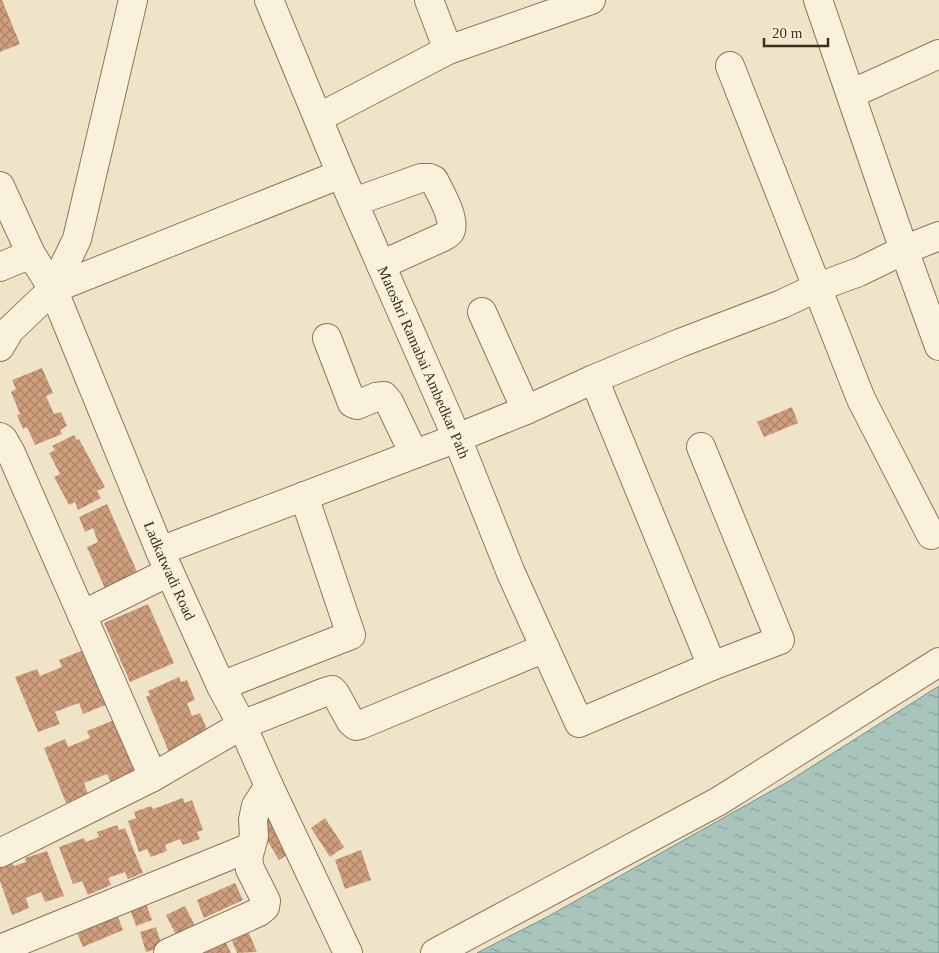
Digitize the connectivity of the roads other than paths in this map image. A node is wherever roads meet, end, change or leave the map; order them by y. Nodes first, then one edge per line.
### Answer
1 (133, 0) edge
2 (269, 0) edge
3 (429, 0) edge
4 (591, 0) edge
5 (818, 0) edge
6 (448, 50) junction
7 (939, 54) edge
8 (730, 66) dead end
9 (851, 94) junction
10 (318, 118) junction
11 (342, 174) junction
12 (0, 186) edge
13 (354, 202) junction
14 (939, 236) edge
15 (904, 250) junction
16 (31, 254) junction
17 (381, 264) junction
18 (0, 267) edge
19 (818, 287) junction
20 (53, 289) junction
21 (482, 312) dead end
22 (327, 338) dead end
23 (939, 346) edge
24 (0, 347) edge
25 (594, 379) junction
26 (526, 410) junction
27 (0, 437) edge
28 (457, 438) junction
29 (701, 447) dead end
30 (414, 454) junction
31 (304, 496) junction
32 (931, 535) dead end
33 (165, 562) junction
34 (82, 614) junction
35 (545, 648) junction
36 (939, 662) edge
37 (712, 666) junction
38 (221, 686) junction
39 (242, 725) junction
40 (153, 777) junction
41 (269, 786) junction
42 (251, 847) junction
43 (0, 853) edge
44 (0, 949) edge
45 (168, 953) edge
46 (348, 953) edge
47 (435, 953) edge

1 - 20 street
2 - 10 street, Matoshri Ramabai Ambedkar Path
3 - 6 street
4 - 6 street
5 - 9 street
6 - 10 street
7 - 9 street
8 - 19 street
9 - 15 street
10 - 11 street, Matoshri Ramabai Ambedkar Path
11 - 13 street, Matoshri Ramabai Ambedkar Path
11 - 20 street
12 - 16 street, Ladkatwadi Road
13 - 17 street, Matoshri Ramabai Ambedkar Path
13 - 17 street
14 - 15 street
15 - 19 street
15 - 23 street
16 - 18 street
16 - 20 street, Ladkatwadi Road
17 - 28 street, Matoshri Ramabai Ambedkar Path
19 - 25 street
19 - 32 street
20 - 24 street
20 - 33 street, Ladkatwadi Road
21 - 26 street
22 - 30 street
25 - 26 street
25 - 37 street
26 - 28 street
27 - 34 street
28 - 30 street
28 - 35 street, Matoshri Ramabai Ambedkar Path
29 - 37 street
30 - 31 street
31 - 33 street
31 - 38 street
33 - 34 street
33 - 38 street, Ladkatwadi Road
34 - 40 street
35 - 37 street, Matoshri Ramabai Ambedkar Path
35 - 39 street
36 - 47 street
38 - 39 street, Ladkatwadi Road
39 - 40 street
39 - 41 street, Ladkatwadi Road
40 - 43 street
41 - 42 street
41 - 46 street, Ladkatwadi Road
42 - 44 street
42 - 45 street

